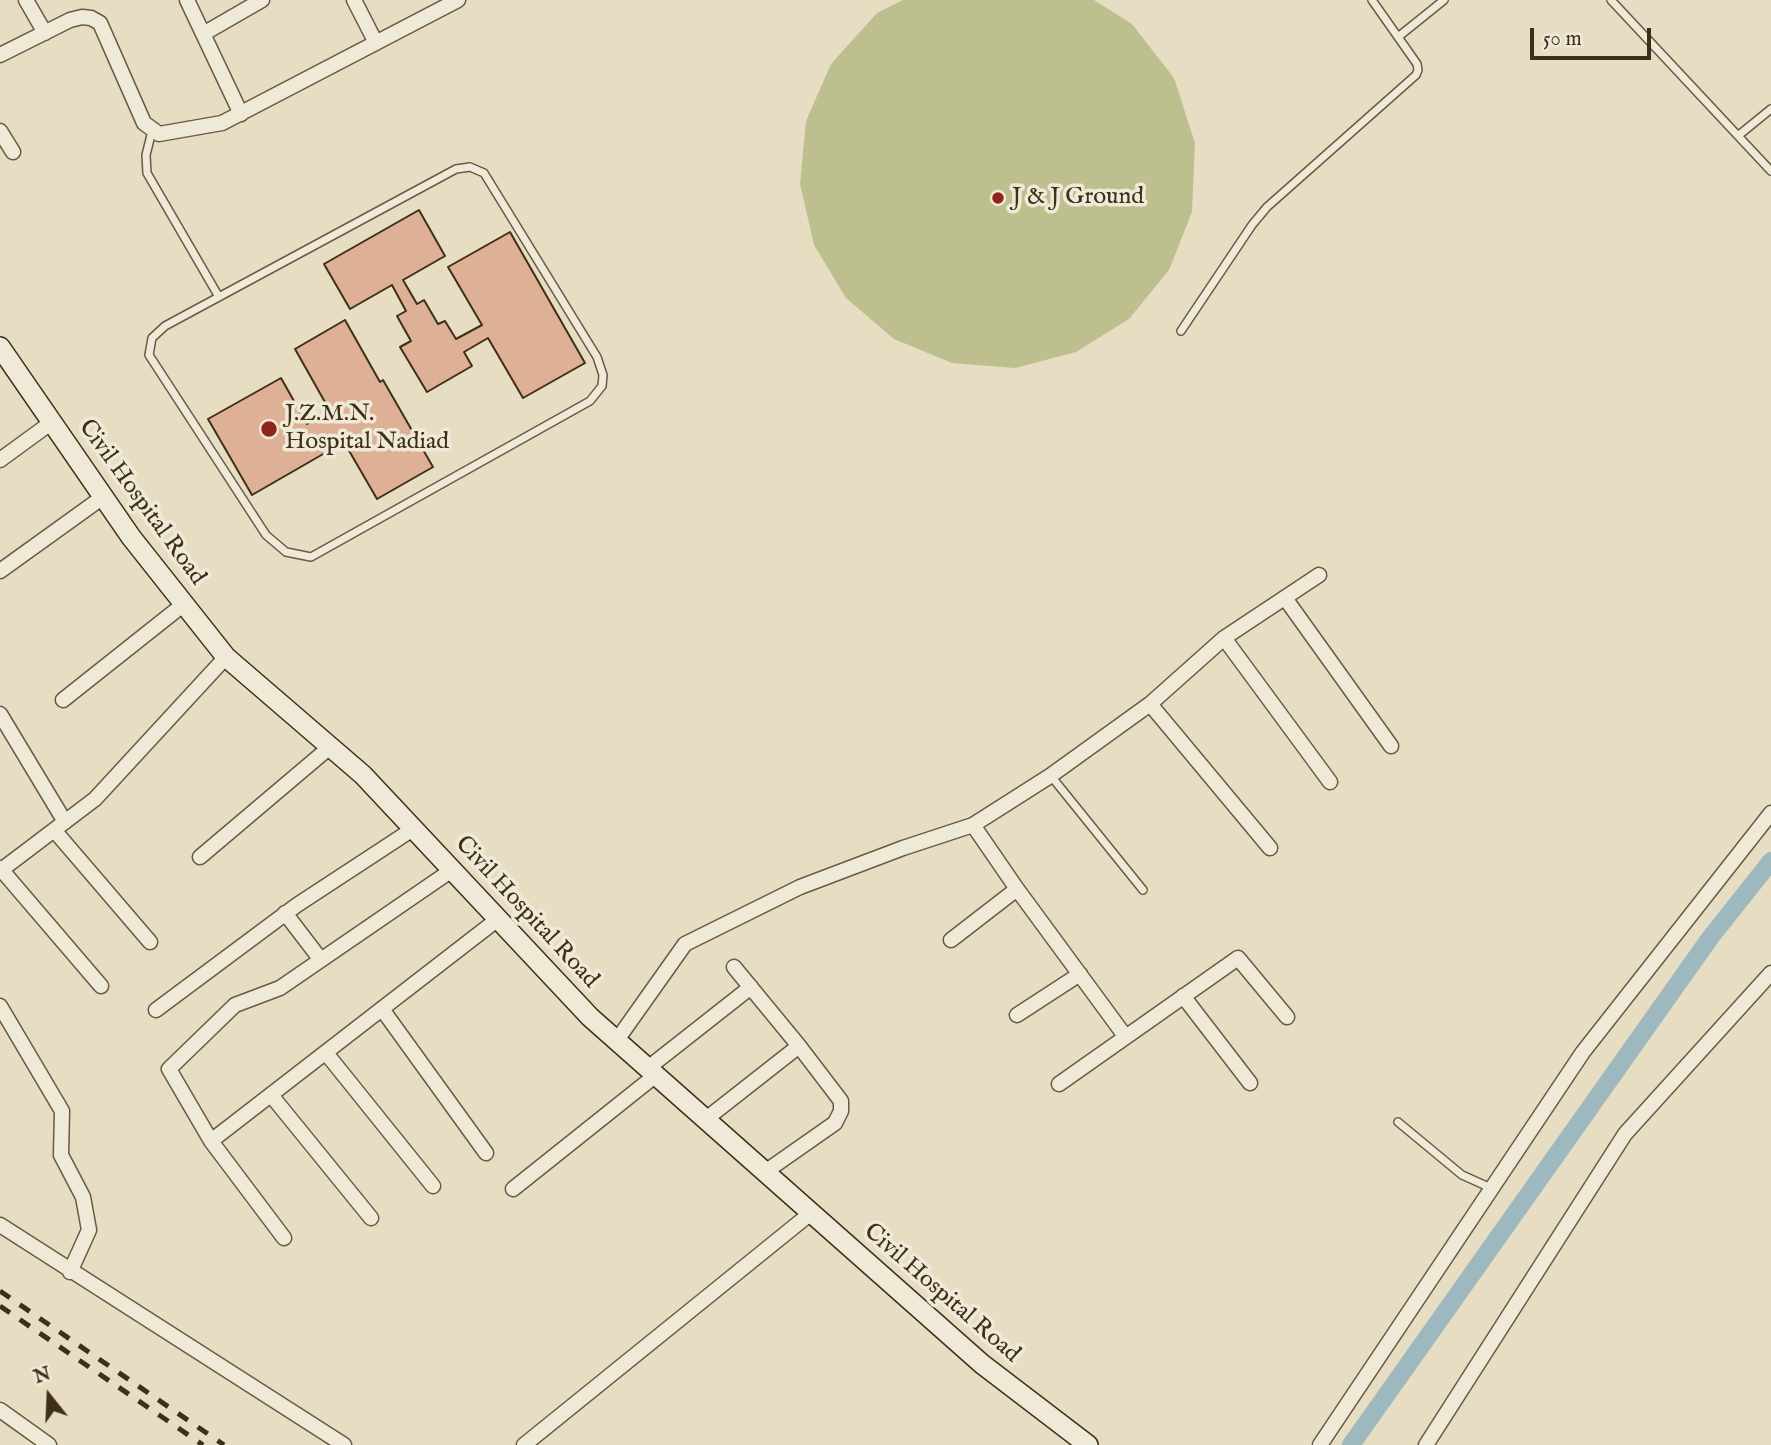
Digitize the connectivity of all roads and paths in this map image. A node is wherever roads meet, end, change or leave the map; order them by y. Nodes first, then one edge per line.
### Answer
1 (26, 0) edge
2 (187, 0) edge
3 (262, 0) edge
4 (354, 0) edge
5 (458, 0) edge
6 (1372, 0) edge
7 (1444, 0) edge
8 (1611, 0) edge
9 (45, 33) junction
10 (203, 34) junction
11 (1398, 37) junction
12 (376, 43) junction
13 (0, 54) edge
14 (1771, 109) edge
15 (241, 114) junction
16 (0, 131) edge
17 (152, 131) junction
18 (1739, 135) junction
19 (13, 152) dead end
20 (1771, 172) edge
21 (219, 297) junction
22 (1181, 331) dead end
23 (0, 347) edge
24 (52, 422) junction
25 (0, 460) edge
26 (103, 497) junction
27 (0, 571) edge
28 (1319, 575) dead end
29 (1285, 598) junction
30 (184, 604) junction
31 (1224, 638) junction
32 (226, 657) junction
33 (63, 700) dead end
34 (1150, 704) junction
35 (0, 714) edge
36 (1391, 746) dead end
37 (330, 747) junction
38 (1050, 776) junction
39 (1331, 782) dead end
40 (1771, 813) edge
41 (973, 825) junction
42 (60, 826) junction
43 (413, 829) junction
44 (1270, 848) dead end
45 (200, 857) dead end
46 (1, 870) edge
47 (452, 870) junction
48 (1017, 889) junction
49 (1143, 890) dead end
50 (285, 913) junction
51 (498, 919) junction
52 (951, 940) dead end
53 (150, 942) dead end
54 (321, 960) junction
55 (734, 967) dead end
56 (1771, 973) edge
57 (1080, 974) junction
58 (101, 986) dead end
59 (751, 987) junction
60 (1184, 996) junction
61 (0, 1006) edge
62 (382, 1009) junction
63 (156, 1010) dead end
64 (1017, 1015) dead end
65 (1287, 1017) dead end
66 (1125, 1036) junction
67 (617, 1040) junction
68 (799, 1046) junction
69 (326, 1053) junction
70 (652, 1072) junction
71 (1250, 1083) dead end
72 (1059, 1084) dead end
73 (271, 1095) junction
74 (706, 1119) junction
75 (1398, 1122) dead end
76 (211, 1141) junction
77 (486, 1153) dead end
78 (765, 1172) junction
79 (433, 1186) dead end
80 (1491, 1188) junction
81 (513, 1189) dead end
82 (811, 1213) junction
83 (371, 1219) dead end
84 (0, 1225) edge
85 (284, 1238) dead end
86 (70, 1272) junction
87 (0, 1410) edge
88 (49, 1445) edge
89 (344, 1445) edge
90 (524, 1445) edge
91 (1088, 1445) edge
92 (1320, 1445) edge
93 (1426, 1445) edge

1 - 9 street
2 - 10 street
3 - 10 street
4 - 12 street
5 - 12 street
6 - 11 lane
7 - 11 lane
8 - 18 lane
9 - 13 street
9 - 17 street
10 - 15 street
11 - 22 lane
12 - 15 street
14 - 18 lane
15 - 17 street
16 - 19 street
17 - 21 lane
18 - 20 lane
21 - 21 lane
23 - 24 street, Civil Hospital Road
24 - 25 street
24 - 26 street, Civil Hospital Road
26 - 27 street
26 - 30 street, Civil Hospital Road
28 - 29 street
29 - 31 street
29 - 36 street
30 - 32 street, Civil Hospital Road
30 - 33 street
31 - 34 street
31 - 39 street
32 - 37 street, Civil Hospital Road
32 - 42 street
34 - 38 street
34 - 44 street
35 - 42 street
37 - 43 street, Civil Hospital Road
37 - 45 street
38 - 41 street
38 - 49 lane
40 - 80 street
41 - 48 street
41 - 67 street
42 - 46 street
42 - 53 street
43 - 47 street, Civil Hospital Road
43 - 50 street
46 - 58 street
47 - 51 street, Civil Hospital Road
47 - 54 street
48 - 52 street
48 - 57 street
50 - 54 street
50 - 63 street
51 - 62 street
51 - 67 street, Civil Hospital Road
54 - 76 street
55 - 59 street
56 - 93 street
57 - 64 street
57 - 66 street
59 - 68 street
59 - 70 street
60 - 65 street
60 - 66 street
60 - 71 street
61 - 86 street
62 - 69 street
62 - 77 street
66 - 72 street
67 - 70 street, Civil Hospital Road
68 - 74 street
68 - 78 street
69 - 73 street
69 - 79 street
70 - 74 street, Civil Hospital Road
70 - 81 street
73 - 76 street
73 - 83 street
74 - 78 street, Civil Hospital Road
75 - 80 lane
76 - 85 street
78 - 82 street, Civil Hospital Road
80 - 92 street
82 - 90 street
82 - 91 street, Civil Hospital Road
84 - 86 street
86 - 89 street
87 - 88 street

